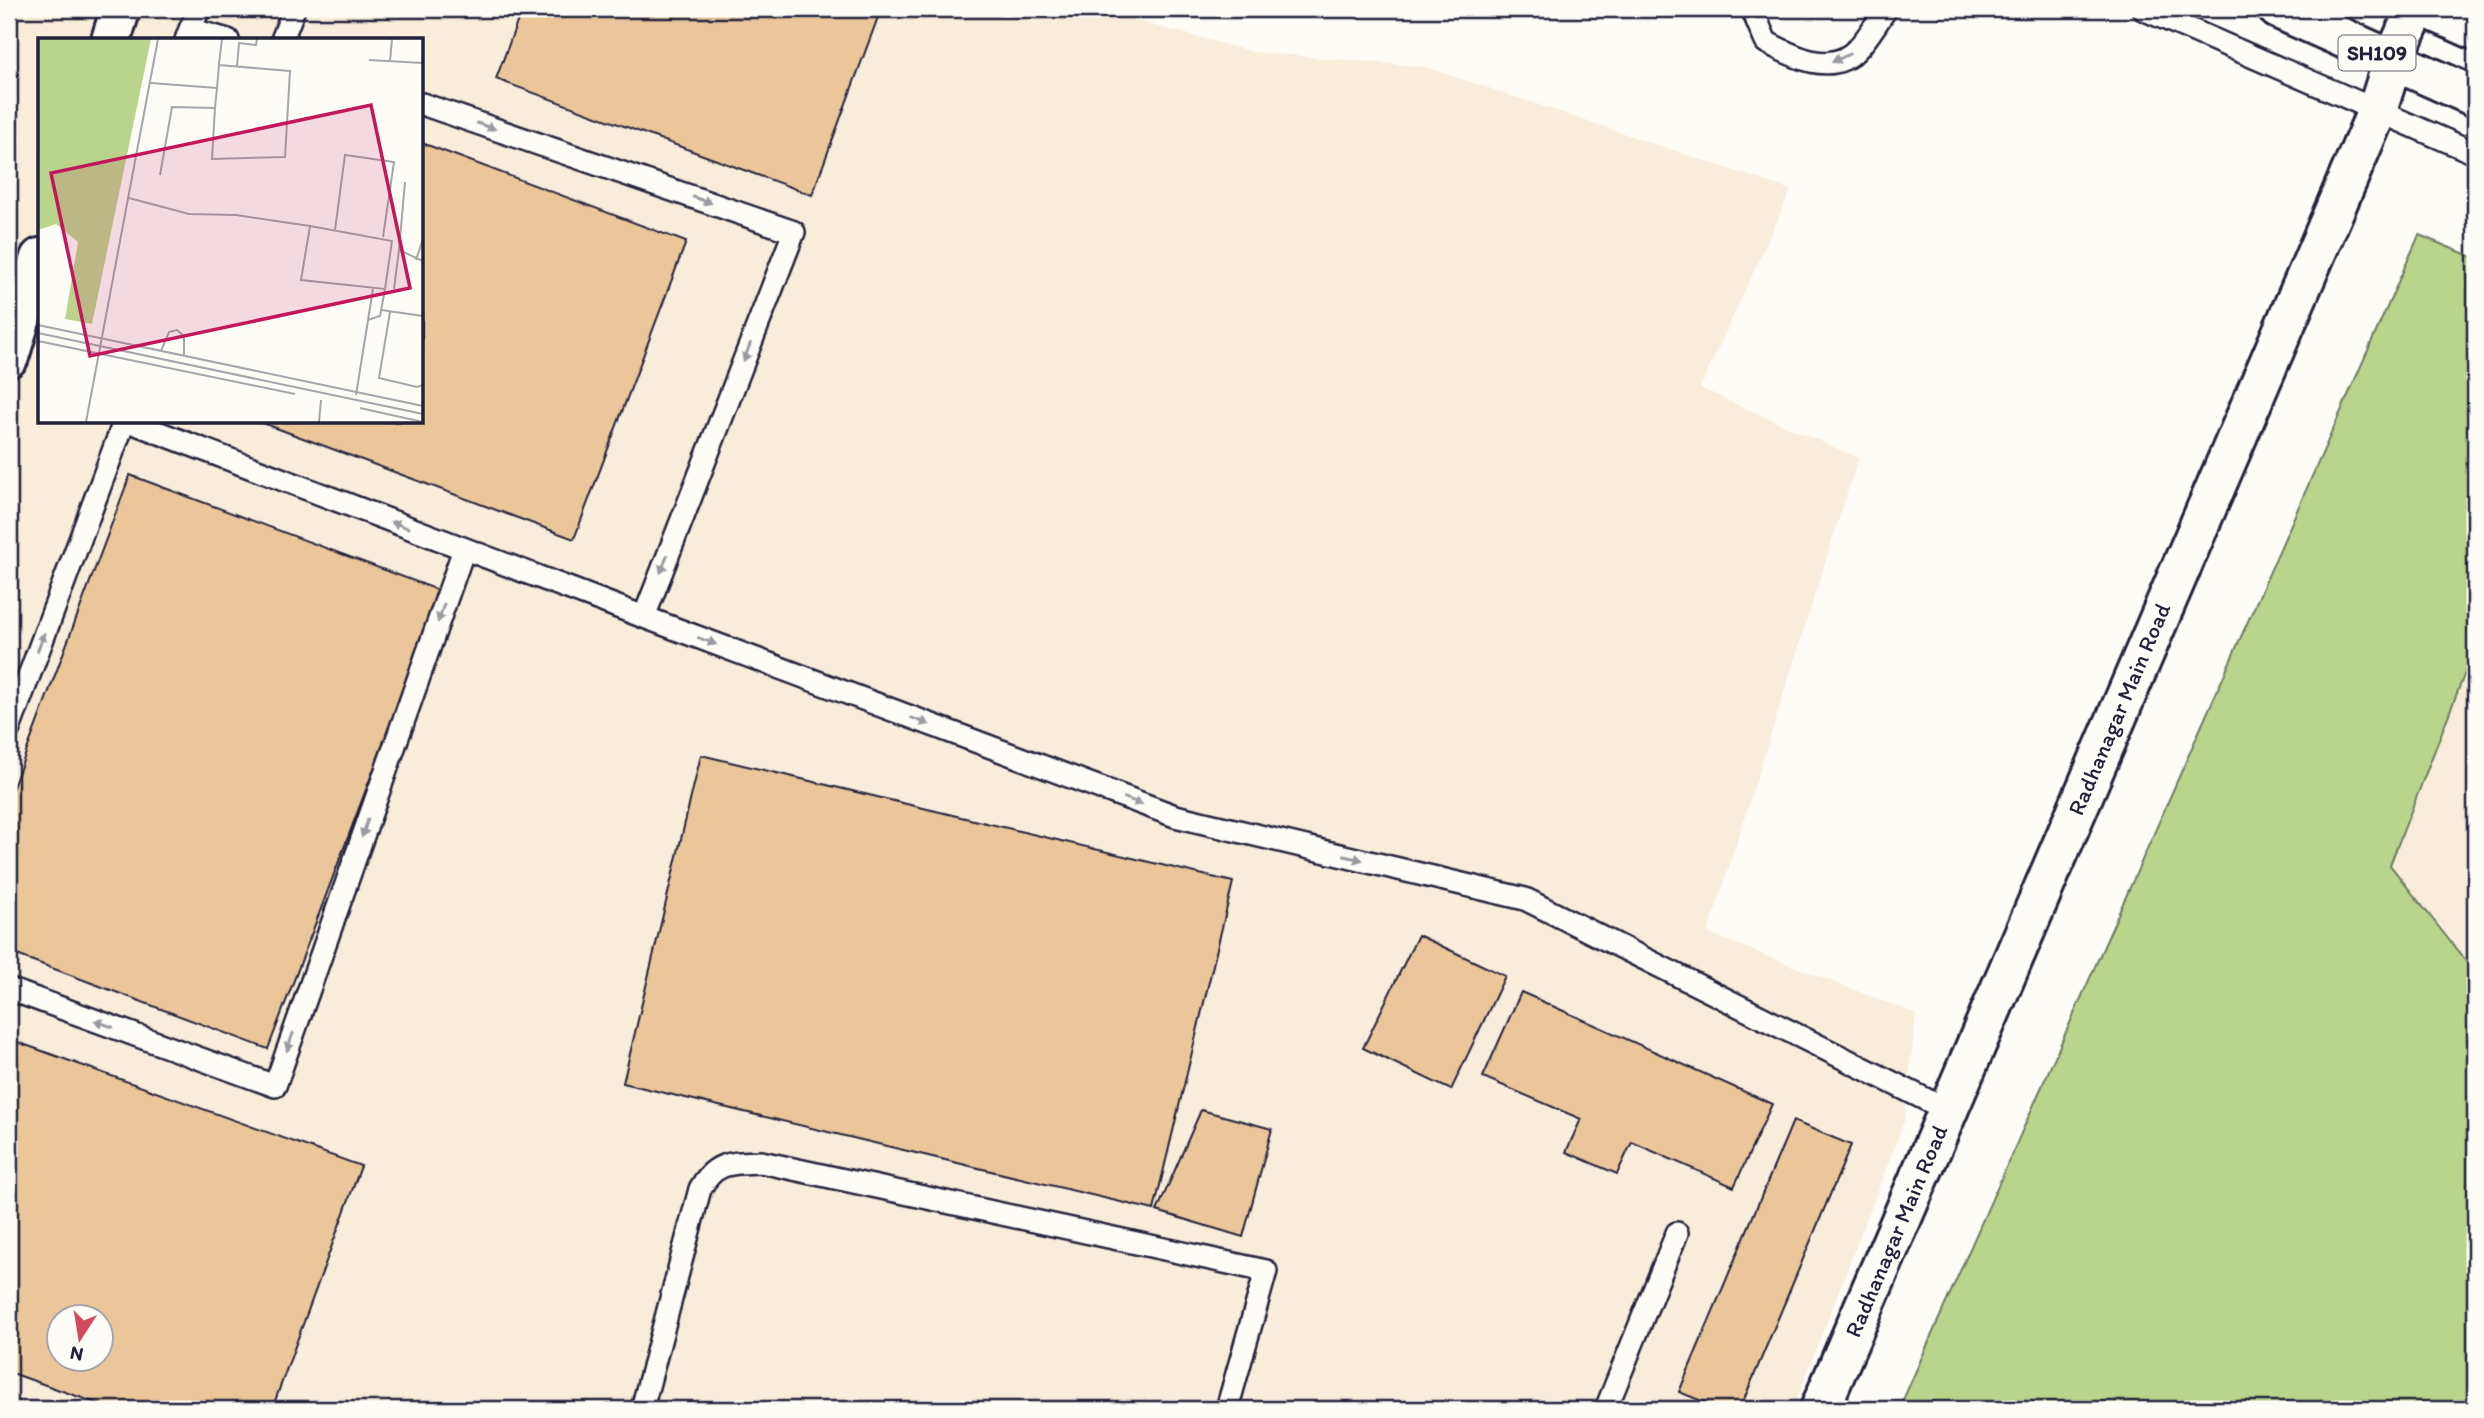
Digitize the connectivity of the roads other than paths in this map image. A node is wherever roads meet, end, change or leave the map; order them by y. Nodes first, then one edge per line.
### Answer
1 (199, 9) edge
2 (294, 9) edge
3 (1752, 9) edge
4 (1886, 9) edge
5 (2143, 9) edge
6 (2278, 9) edge
7 (2416, 9) edge
8 (2428, 9) edge
9 (2475, 30) edge
10 (188, 35) edge
11 (212, 38) edge
12 (283, 38) edge
13 (2393, 60) junction
14 (2475, 97) edge
15 (424, 105) edge
16 (2377, 111) junction
17 (2475, 153) edge
18 (38, 261) edge
19 (18, 293) edge
20 (9, 357) edge
21 (123, 424) edge
22 (136, 424) edge
23 (464, 549) junction
24 (644, 617) junction
25 (9, 729) edge
26 (9, 989) edge
27 (1947, 1110) junction
28 (1677, 1233) dead end
29 (642, 1409) edge
30 (1227, 1409) edge
31 (1606, 1409) edge
32 (1820, 1409) edge

1 - 10 lane
2 - 12 lane
4 -> 3 lane
5 - 16 lane
6 - 13 street, SH109
7 - 13 street, Radhanagar Main Road
8 - 9 street, SH109
10 - 11 lane
13 - 14 street, SH109
13 - 16 street, Radhanagar Main Road
15 -> 24 lane
16 - 17 lane
16 - 27 street, Radhanagar Main Road
18 - 19 street
19 - 20 street
25 -> 21 lane
23 -> 22 lane
23 - 24 lane
23 -> 26 lane
24 -> 27 lane
27 - 32 street, Radhanagar Main Road
28 - 31 lane
29 - 30 lane

